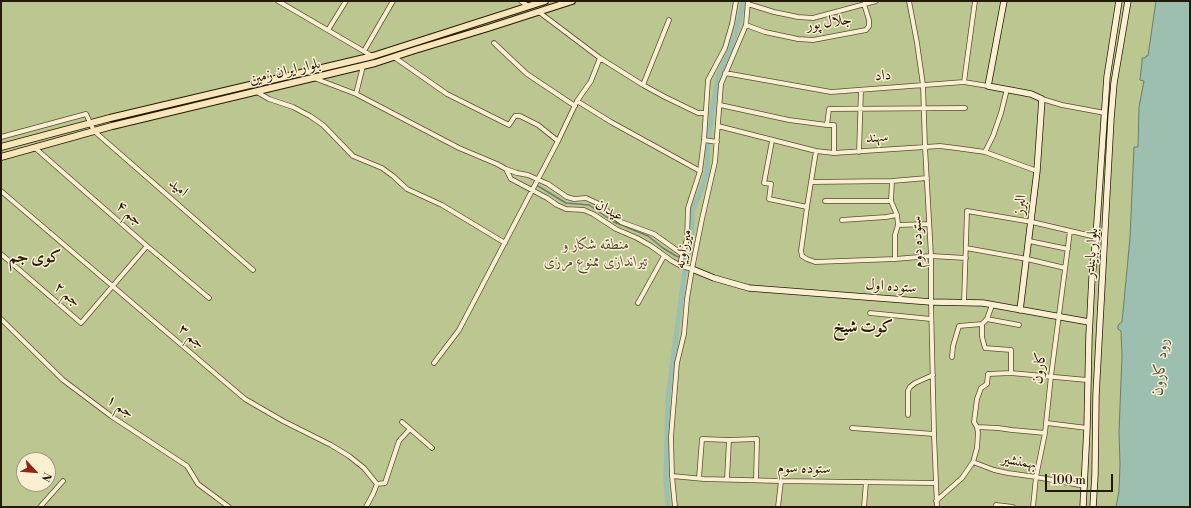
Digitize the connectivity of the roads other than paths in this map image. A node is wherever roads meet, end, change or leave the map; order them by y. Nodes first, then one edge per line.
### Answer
1 (278, 1) edge
2 (346, 1) edge
3 (393, 1) edge
4 (521, 1) edge
5 (545, 1) edge
6 (572, 1) edge
7 (736, 1) edge
8 (876, 1) edge
9 (909, 1) edge
10 (975, 1) edge
11 (1004, 1) edge
12 (1119, 1) edge
13 (1128, 1) edge
14 (748, 2) edge
15 (864, 4) junction
16 (529, 6) junction
17 (539, 12) junction
18 (669, 20) dead end
19 (746, 25) junction
20 (328, 30) junction
21 (494, 43) dead end
22 (364, 51) junction
23 (373, 56) junction
24 (394, 57) junction
25 (600, 58) junction
26 (363, 66) junction
27 (725, 73) junction
28 (314, 78) junction
29 (964, 82) junction
30 (643, 85) junction
31 (923, 85) junction
32 (988, 86) junction
33 (1007, 89) junction
34 (861, 90) junction
35 (257, 92) junction
36 (356, 94) junction
37 (578, 101) junction
38 (1042, 101) junction
39 (720, 105) junction
40 (575, 106) junction
41 (965, 108) dead end
42 (924, 109) junction
43 (860, 110) junction
44 (706, 113) junction
45 (1104, 113) junction
46 (90, 123) junction
47 (828, 124) junction
48 (718, 126) junction
49 (94, 130) junction
50 (1, 137) edge
51 (558, 140) junction
52 (705, 140) junction
53 (772, 141) junction
54 (715, 142) junction
55 (34, 147) junction
56 (925, 147) junction
57 (1, 148) edge
58 (816, 151) junction
59 (859, 152) junction
60 (986, 152) junction
61 (834, 153) junction
62 (1, 157) edge
63 (506, 169) junction
64 (700, 171) junction
65 (1037, 171) junction
66 (926, 178) junction
67 (538, 180) junction
68 (892, 181) junction
69 (811, 182) junction
70 (532, 190) junction
71 (1, 191) edge
72 (825, 201) dead end
73 (891, 201) junction
74 (807, 207) junction
75 (897, 215) junction
76 (842, 220) dead end
77 (1032, 222) junction
78 (1097, 222) junction
79 (1106, 222) junction
80 (929, 224) junction
81 (898, 225) junction
82 (1070, 231) junction
83 (1096, 237) junction
84 (1029, 241) junction
85 (505, 243) junction
86 (147, 246) junction
87 (966, 248) junction
88 (1068, 249) junction
89 (1, 254) edge
90 (664, 256) junction
91 (682, 256) junction
92 (931, 256) junction
93 (966, 258) junction
94 (895, 259) junction
95 (1027, 259) junction
96 (682, 266) junction
97 (691, 268) junction
98 (1065, 268) junction
99 (253, 270) dead end
100 (112, 286) junction
101 (209, 298) dead end
102 (931, 302) junction
103 (638, 303) dead end
104 (964, 303) junction
105 (992, 305) junction
106 (1020, 310) junction
107 (870, 313) dead end
108 (1059, 316) junction
109 (1, 319) edge
110 (931, 319) junction
111 (987, 319) junction
112 (1089, 322) junction
113 (982, 324) junction
114 (1018, 325) dead end
115 (952, 357) dead end
116 (434, 363) dead end
117 (1011, 373) junction
118 (933, 376) junction
119 (1051, 376) junction
120 (1087, 380) junction
121 (1087, 395) junction
122 (1096, 395) junction
123 (908, 415) dead end
124 (402, 422) dead end
125 (1046, 423) junction
126 (852, 428) dead end
127 (977, 428) junction
128 (1087, 428) junction
129 (410, 429) junction
130 (1045, 433) junction
131 (934, 434) junction
132 (729, 440) junction
133 (432, 448) dead end
134 (973, 462) junction
135 (672, 476) junction
136 (1036, 477) junction
137 (699, 478) junction
138 (727, 479) junction
139 (756, 480) junction
140 (63, 481) dead end
141 (781, 481) junction
142 (866, 482) junction
143 (936, 483) junction
144 (377, 484) junction
145 (1085, 486) junction
146 (936, 501) junction
147 (996, 505) dead end
148 (40, 507) edge
149 (229, 507) edge
150 (366, 507) edge
151 (675, 507) edge
152 (778, 507) edge
153 (864, 507) edge
154 (937, 507) edge
155 (1013, 507) edge
156 (1033, 507) edge
157 (1083, 507) edge
158 (1093, 507) edge

1 - 20 street
2 - 20 street
3 - 22 street
4 - 16 street
5 - 16 main road, بلوار ایران زمین
6 - 17 main road, بلوار ایران زمین
7 - 44 street
8 - 15 street
9 - 31 street, ستوده دوم
10 - 29 street
11 - 32 street
12 - 45 street, بلوار بایندر
13 - 79 street, بلوار بایندر
14 - 15 street
14 - 19 street, میرزاویه
15 - 19 street, جلال پور
16 - 23 main road, بلوار ایران زمین
17 - 24 main road, بلوار ایران زمین
17 - 25 street
18 - 30 street
19 - 27 street, میرزاویه
20 - 22 street
21 - 40 street
22 - 23 street
23 - 46 main road, بلوار ایران زمین
24 - 26 main road, بلوار ایران زمین
24 - 51 street
25 - 30 street
25 - 37 street
26 - 28 main road, بلوار ایران زمین
26 - 36 street
27 - 34 street, داد
27 - 39 street, میرزاویه
28 - 35 main road, بلوار ایران زمین
28 - 36 street, عیدان
29 - 31 street, داد
29 - 32 street, داد
30 - 44 street
31 - 34 street, داد
31 - 42 street, ستوده دوم
32 - 33 street, داد
33 - 38 street, داد
33 - 60 street
34 - 43 street
35 - 49 main road, بلوار ایران زمین
35 - 85 street
36 - 63 street, عیدان
37 - 40 street
37 - 64 street
38 - 45 street, داد
38 - 65 street, البرز
39 - 47 street
39 - 48 street, میرزاویه
40 - 51 street
41 - 42 street
42 - 43 street
42 - 56 street, ستوده دوم
43 - 47 street
43 - 59 street
44 - 52 street
45 - 78 street, بلوار بایندر
46 - 49 street, امید
46 - 50 street
46 - 57 main road, بلوار ایران زمین
47 - 61 street
48 - 53 street, سهند
48 - 54 street, میرزاویه
49 - 55 main road, بلوار ایران زمین
49 - 99 street, امید
51 - 67 street
52 - 54 street
52 - 64 street
53 - 58 street, سهند
53 - 74 street
54 - 97 street, میرزاویه
55 - 62 main road, بلوار ایران زمین
55 - 86 street, جم ۴
56 - 59 street, سهند
56 - 60 street, سهند
56 - 66 street, ستوده دوم
58 - 61 street, سهند
58 - 69 street
59 - 61 street, سهند
60 - 65 street, سهند
63 - 67 street, عیدان
63 - 70 street, عیدان
64 - 91 street
65 - 77 street, البرز
66 - 68 street
66 - 80 street, ستوده دوم
67 - 70 street
67 - 91 street, عیدان
68 - 69 street
68 - 73 street
69 - 74 street
70 - 85 street
70 - 90 street, عیدان
71 - 100 street, جم ۳
72 - 73 street
73 - 75 street
74 - 94 street
75 - 76 street
75 - 81 street
77 - 82 street
77 - 84 street, البرز
77 - 87 street
78 - 79 street
78 - 83 street, بلوار بایندر
79 - 122 street, بلوار بایندر
80 - 81 street
80 - 92 street, ستوده دوم
81 - 94 street
82 - 83 street
82 - 88 street, کارون
83 - 112 street, بلوار بایندر
84 - 88 street
84 - 95 street, البرز
85 - 116 street
86 - 100 street
86 - 101 street, جم ۴
87 - 93 street
87 - 95 street
88 - 98 street, کارون
89 - 100 street, جم ۲
90 - 96 street, عیدان
90 - 103 street
91 - 96 street
92 - 93 street
92 - 94 street
92 - 102 street, ستوده دوم
93 - 104 street
95 - 98 street
95 - 106 street, البرز
96 - 97 street, عیدان
97 - 102 street, ستوده اول
97 - 135 street, میرزاویه
98 - 108 street, کارون
100 - 144 street, جم ۳
102 - 104 street, ستوده اول
102 - 110 street, ستوده دوم
104 - 105 street, ستوده اول
105 - 106 street, ستوده اول
105 - 111 street
106 - 108 street, ستوده اول
107 - 110 street
108 - 112 street, ستوده اول
108 - 119 street, کارون
109 - 149 street, جم ۱
110 - 118 street, ستوده دوم
111 - 113 street
111 - 114 street
112 - 120 street, بلوار بایندر
113 - 115 street
113 - 117 street
117 - 119 street
117 - 127 street
118 - 123 street
118 - 131 street, ستوده دوم
119 - 120 street
119 - 125 street, کارون
120 - 121 street, بلوار بایندر
121 - 122 street
121 - 128 street, بلوار بایندر
122 - 158 street, بلوار بایندر
124 - 129 street
125 - 128 street
125 - 130 street, کارون
126 - 131 street
127 - 130 street
127 - 134 street
128 - 145 street, بلوار بایندر
129 - 133 street
129 - 144 street
130 - 136 street, کارون
131 - 143 street, ستوده دوم
132 - 137 street
132 - 138 street
132 - 139 street
134 - 136 street, بهمنشیر
134 - 146 street
135 - 137 street, ستوده سوم
135 - 151 street, میرزاویه
136 - 145 street, بهمنشیر
136 - 156 street, کارون
137 - 138 street, ستوده سوم
138 - 139 street, ستوده سوم
139 - 141 street, ستوده سوم
140 - 148 street
141 - 142 street, ستوده سوم
141 - 152 street
142 - 143 street, ستوده سوم
142 - 153 street
143 - 146 street, ستوده دوم
144 - 150 street
145 - 157 street, بلوار بایندر
146 - 154 street, ستوده دوم
147 - 155 street

